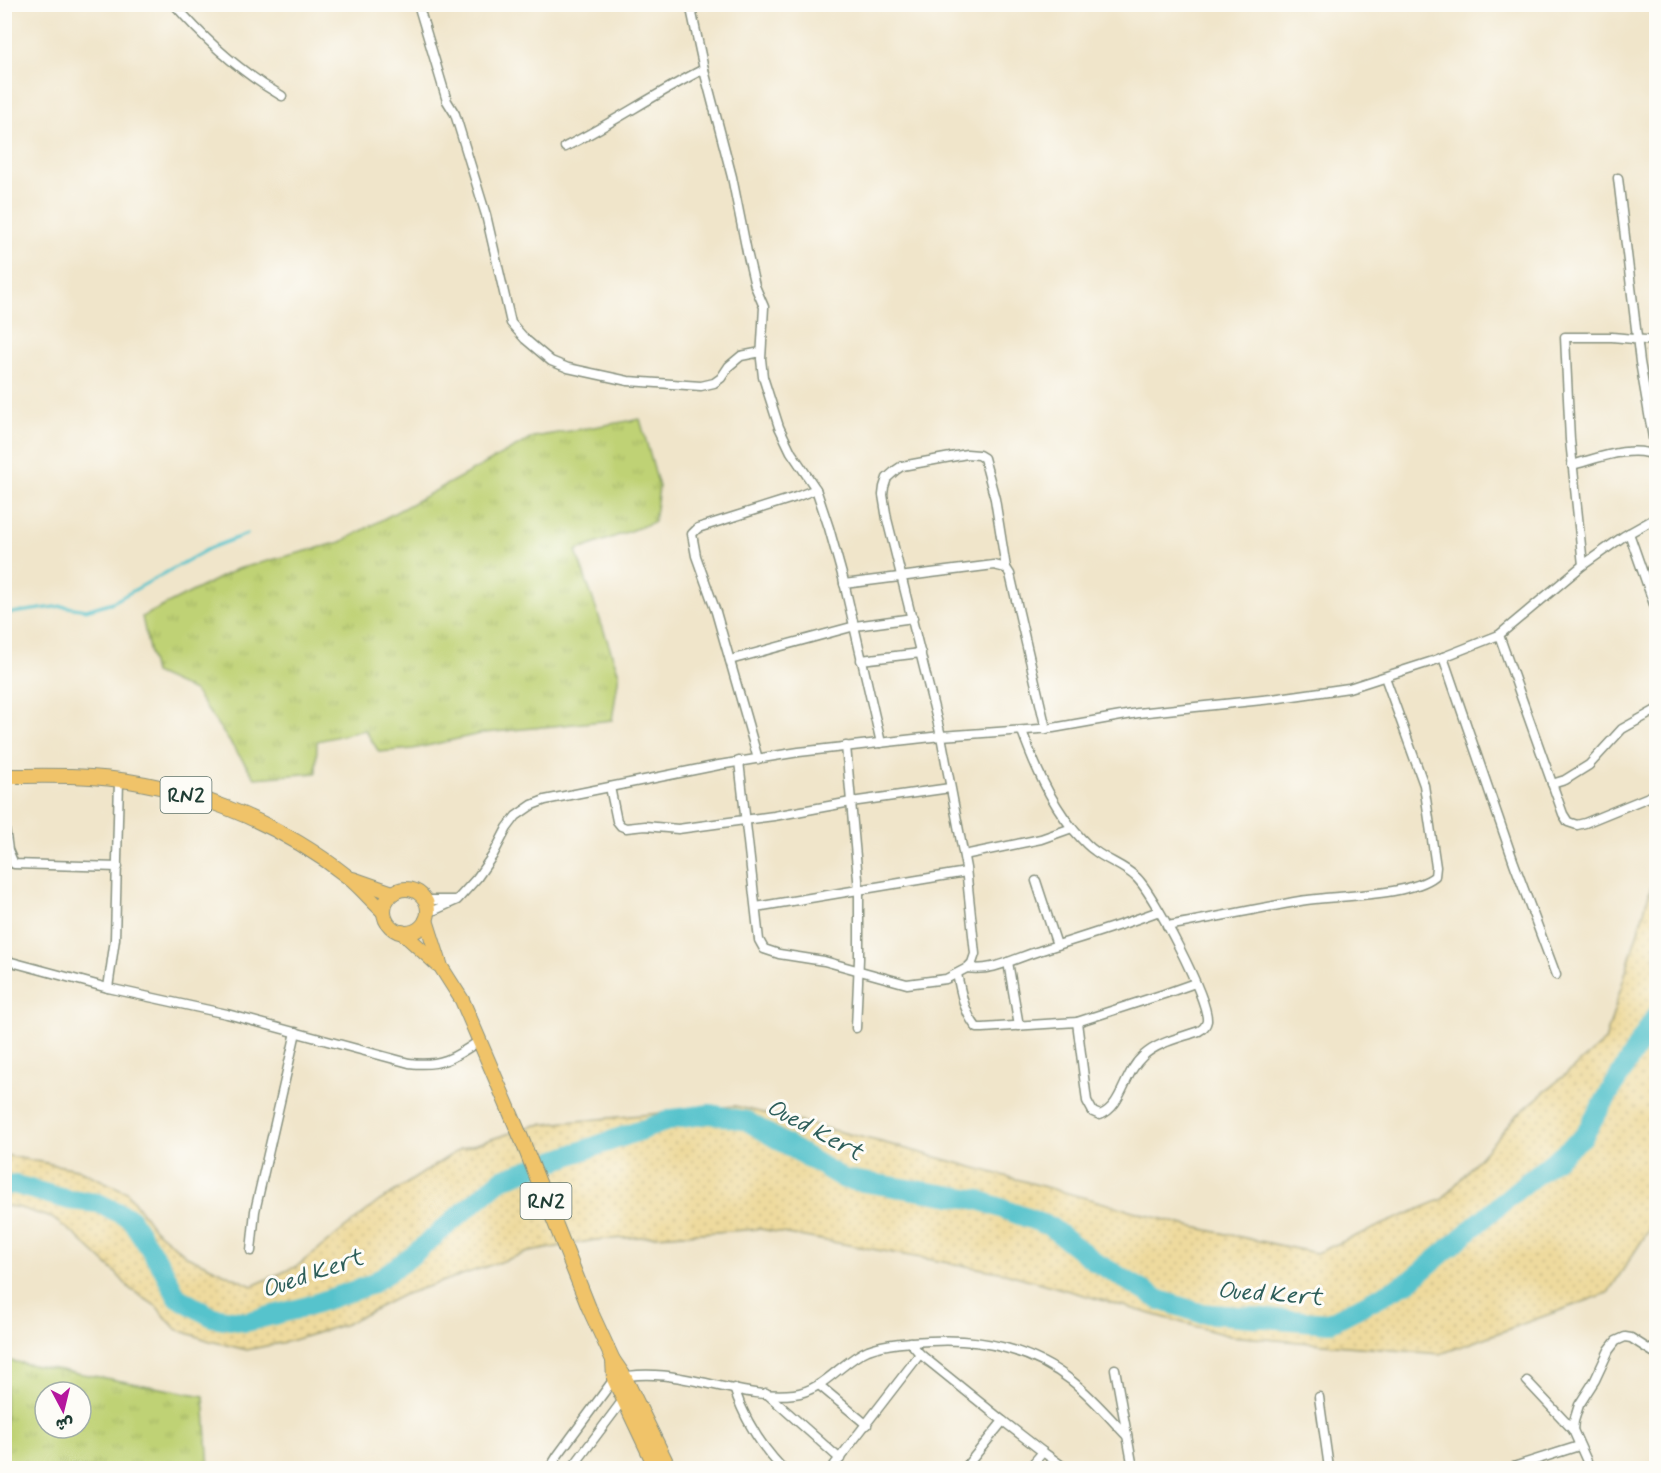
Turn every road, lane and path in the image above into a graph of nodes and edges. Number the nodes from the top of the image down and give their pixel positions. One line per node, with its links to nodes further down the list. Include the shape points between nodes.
1 (174, 4): 5 (street, via 214,47)
2 (418, 4): 10 (street, via 447,101 469,157 509,317 517,331 558,364 662,385 709,386 722,378 741,356)
3 (690, 4): 4 (street)
4 (704, 69): 6 (street); 10 (street, via 764,308)
5 (282, 96)
6 (565, 147)
7 (1618, 178): 8 (street)
8 (1638, 340): 9 (street); 11 (street); 12 (street, via 1565,338)
9 (1656, 341)
10 (761, 352): 13 (street, via 763,377 775,417 791,452)
11 (1656, 455): 12 (street, via 1639,451)
12 (1572, 465): 16 (street)
13 (816, 489): 19 (street); 26 (street, via 698,528 692,534)
14 (1656, 518): 15 (street)
15 (1629, 533): 16 (street); 20 (street)
16 (1583, 565): 23 (street)
17 (1006, 568): 18 (street, via 994,565); 18 (street, via 987,465 979,455 968,454 902,466 887,478 884,503); 30 (street)
18 (902, 576): 19 (street); 21 (street)
19 (844, 584): 22 (street)
20 (1656, 610)
21 (913, 618): 22 (street); 24 (street)
22 (855, 626): 26 (street); 27 (street)
23 (1499, 635): 25 (street); 39 (street)
24 (921, 653): 27 (street); 32 (street)
25 (1443, 657): 28 (street); 68 (street)
26 (730, 660): 35 (street)
27 (861, 660): 33 (street)
28 (1385, 677): 30 (street, via 1325,692 1138,713); 59 (street, via 1424,785 1435,876 1419,885 1302,900)
29 (1656, 710): 39 (street, via 1622,729 1589,765)
30 (1046, 729): 31 (street)
31 (1022, 731): 32 (street); 46 (street, via 1052,800)
32 (942, 736): 33 (street); 41 (street)
33 (882, 743): 34 (street)
34 (846, 746): 35 (street); 43 (street)
35 (758, 759): 36 (street)
36 (739, 761): 40 (street); 44 (street)
37 (4, 776): 38 (main road, RN2)
38 (119, 780): 48 (street); 50 (main road, RN2, via 201,798 248,816 296,842)
39 (1552, 784): 42 (street, via 1565,818 1576,825)
40 (610, 787): 44 (street, via 617,821 626,828 678,829); 54 (street, via 545,800 524,810)
41 (950, 788): 43 (street); 47 (street)
42 (1656, 794)
43 (851, 802): 44 (street); 52 (street)
44 (747, 819): 55 (street)
45 (4, 821): 48 (street, via 14,864)
46 (1072, 828): 47 (street, via 1041,839); 57 (street, via 1095,851 1138,879)
47 (964, 855): 49 (street)
48 (118, 867): 70 (street)
49 (966, 872): 52 (street); 65 (street, via 975,954)
50 (348, 878): 53 (main road, RN2); 58 (main road, RN2)
51 (1036, 881): 61 (street)
52 (859, 890): 55 (street); 66 (street)
53 (393, 893): 56 (main road, RN2, via 407,889 420,894); 58 (main road)
54 (457, 900): 56 (street); 56 (street)
55 (756, 907): 66 (street, via 759,940 764,949)
56 (426, 911): 60 (main road, via 416,930); 64 (main road, RN2)
57 (1159, 911): 59 (street); 61 (street)
58 (384, 912): 60 (main road, RN2, via 390,925)
59 (1167, 926): 69 (street)
60 (402, 932): 64 (main road, RN2)
61 (1057, 945): 63 (street)
62 (4, 960): 70 (street)
63 (1008, 962): 65 (street); 72 (street)
64 (441, 967): 75 (main road, RN2, via 462,1000)
65 (967, 968): 67 (street)
66 (858, 971): 67 (street, via 907,984); 73 (street)
67 (957, 974): 72 (street, via 965,1006 977,1028)
68 (1556, 975)
69 (1195, 983): 71 (street); 71 (street, via 1206,1013 1204,1028 1144,1055 1125,1080 1117,1102 1100,1115 1093,1112 1087,1101)
70 (108, 988): 74 (street)
71 (1077, 1022): 72 (street)
72 (1019, 1026)
73 (856, 1028)
74 (296, 1032): 75 (street, via 422,1065 448,1061); 76 (street, via 255,1211)
75 (479, 1041): 81 (main road, RN2)
76 (250, 1251)
77 (910, 1342): 78 (street); 83 (street, via 865,1352); 91 (street, via 976,1341 1019,1351 1073,1381)
78 (920, 1354): 88 (street); 89 (street)
79 (1656, 1354): 90 (street, via 1631,1338 1616,1341 1579,1405)
80 (1114, 1369): 91 (street)
81 (619, 1377): 84 (street, via 666,1376); 87 (main road, RN2); 95 (street); 98 (main road, RN2)
82 (1527, 1382): 90 (street)
83 (819, 1384): 85 (street, via 796,1394); 89 (street)
84 (734, 1388): 85 (street); 99 (street, via 743,1414)
85 (766, 1393): 94 (street)
86 (1319, 1397): 105 (street)
87 (623, 1400): 96 (street); 97 (main road, RN2)
88 (1003, 1421): 93 (street); 101 (street)
89 (867, 1425): 94 (street)
90 (1573, 1430): 92 (street)
91 (1127, 1436): 104 (street)
92 (1579, 1446): 106 (street); 107 (street)
93 (1043, 1452): 102 (street); 103 (street)
94 (840, 1459): 100 (street)
95 (550, 1468)
96 (572, 1468)
97 (656, 1468)
98 (669, 1468)
99 (782, 1468)
100 (832, 1468)
101 (965, 1468)
102 (1029, 1468)
103 (1065, 1468)
104 (1133, 1468)
105 (1329, 1468)
106 (1510, 1468)
107 (1590, 1468)

